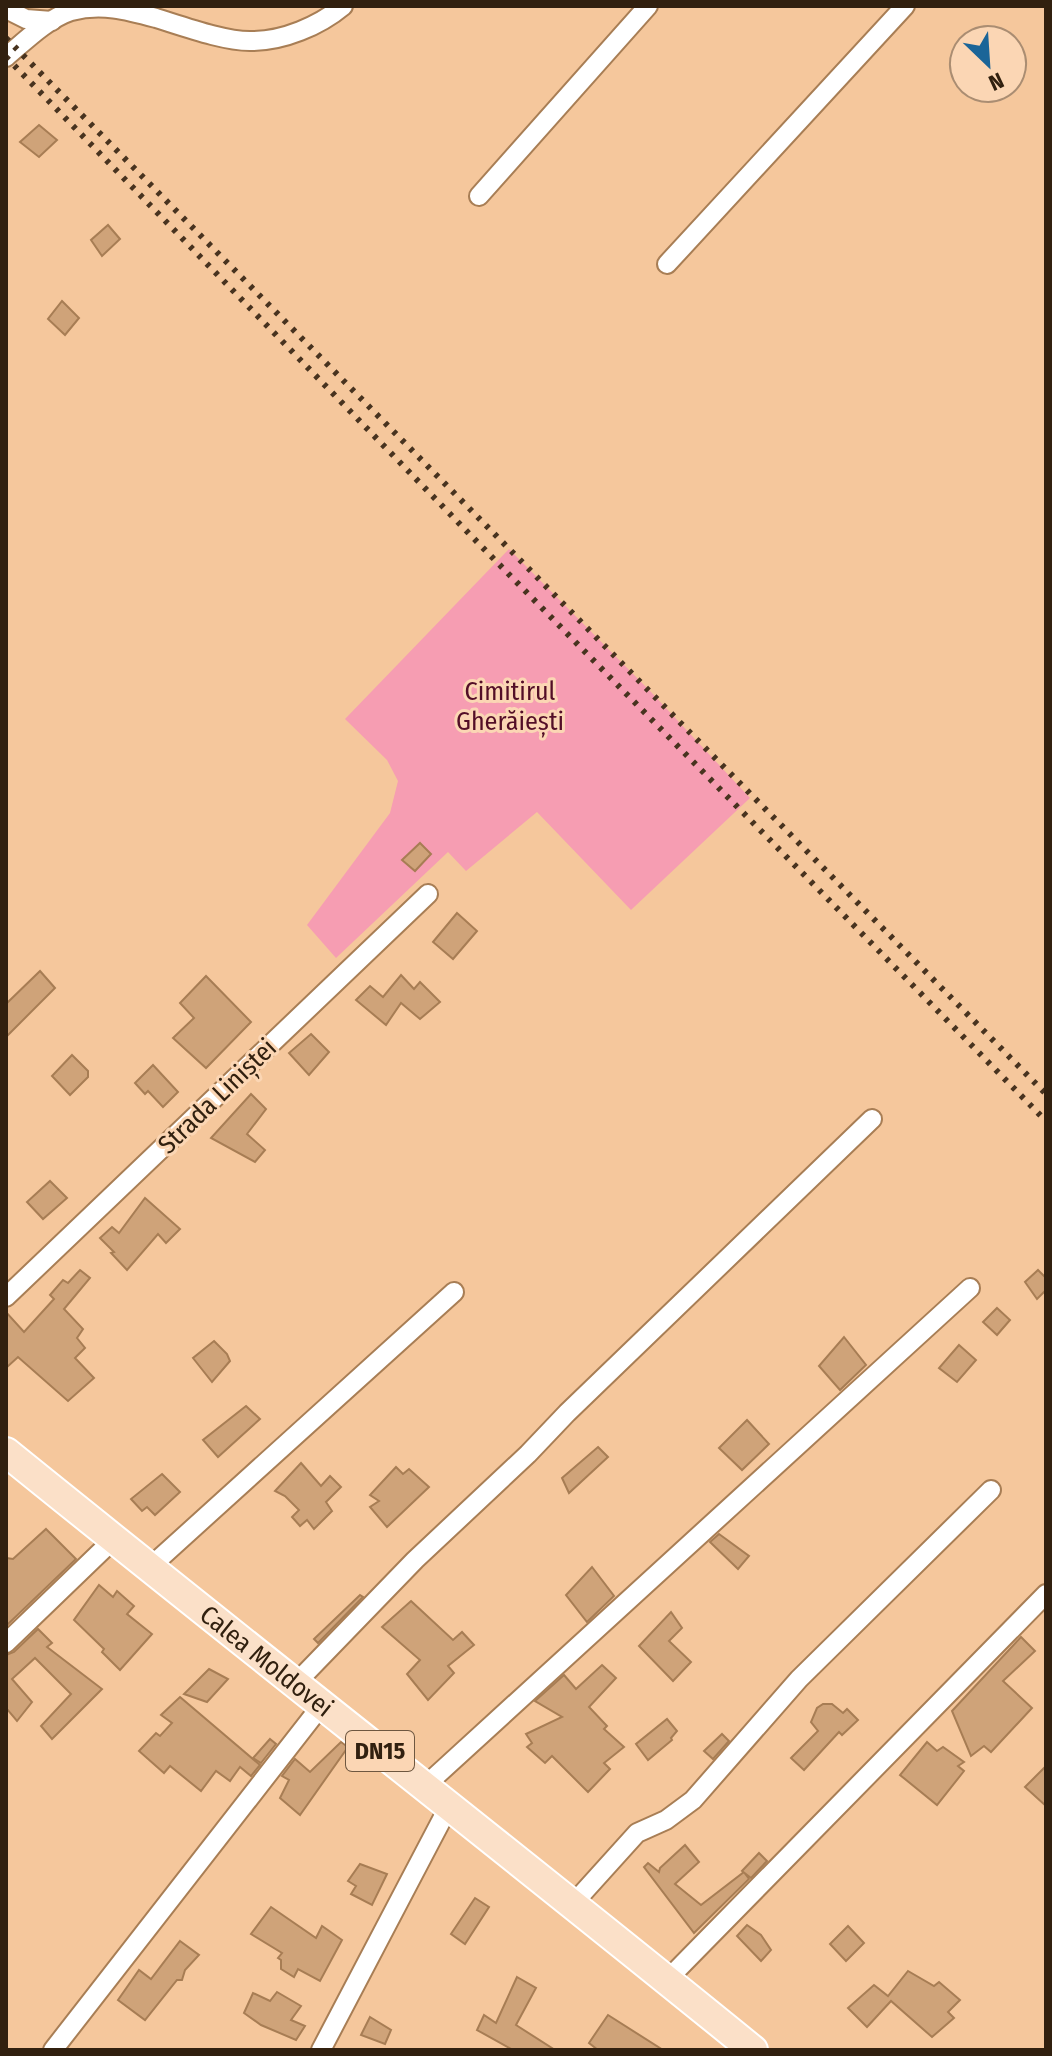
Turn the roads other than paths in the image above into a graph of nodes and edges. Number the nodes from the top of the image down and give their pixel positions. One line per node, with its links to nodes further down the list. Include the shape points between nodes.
1 (343, 6): 5 (street, via 285,36 251,42 105,6)
2 (648, 6): 7 (street)
3 (905, 6): 8 (street)
4 (6, 9): 5 (street, via 26,19)
5 (52, 21): 6 (street)
6 (6, 57)
7 (479, 196)
8 (667, 264)
9 (428, 894): 13 (street, Strada Liniștei)
10 (872, 1119): 20 (street, via 415,1560)
11 (970, 1288): 22 (street)
12 (454, 1292): 17 (street)
13 (6, 1297)
14 (6, 1452): 16 (main road, Calea Moldovei / DN15)
15 (991, 1490): 24 (street, via 799,1679 693,1800 637,1833)
16 (114, 1539): 17 (main road, Calea Moldovei / DN15); 19 (street)
17 (149, 1568): 20 (main road, Calea Moldovei / DN15)
18 (1046, 1594): 25 (street)
19 (6, 1643)
20 (295, 1684): 21 (main road, Calea Moldovei / DN15)
21 (321, 1706): 22 (main road, Calea Moldovei / DN15); 26 (street)
22 (426, 1785): 23 (main road, Calea Moldovei / DN15)
23 (449, 1806): 24 (main road, Calea Moldovei / DN15); 27 (street)
24 (572, 1905): 25 (main road, Calea Moldovei / DN15)
25 (667, 1980): 28 (main road, Calea Moldovei / DN15)
26 (53, 2050)
27 (321, 2050)
28 (753, 2050)

